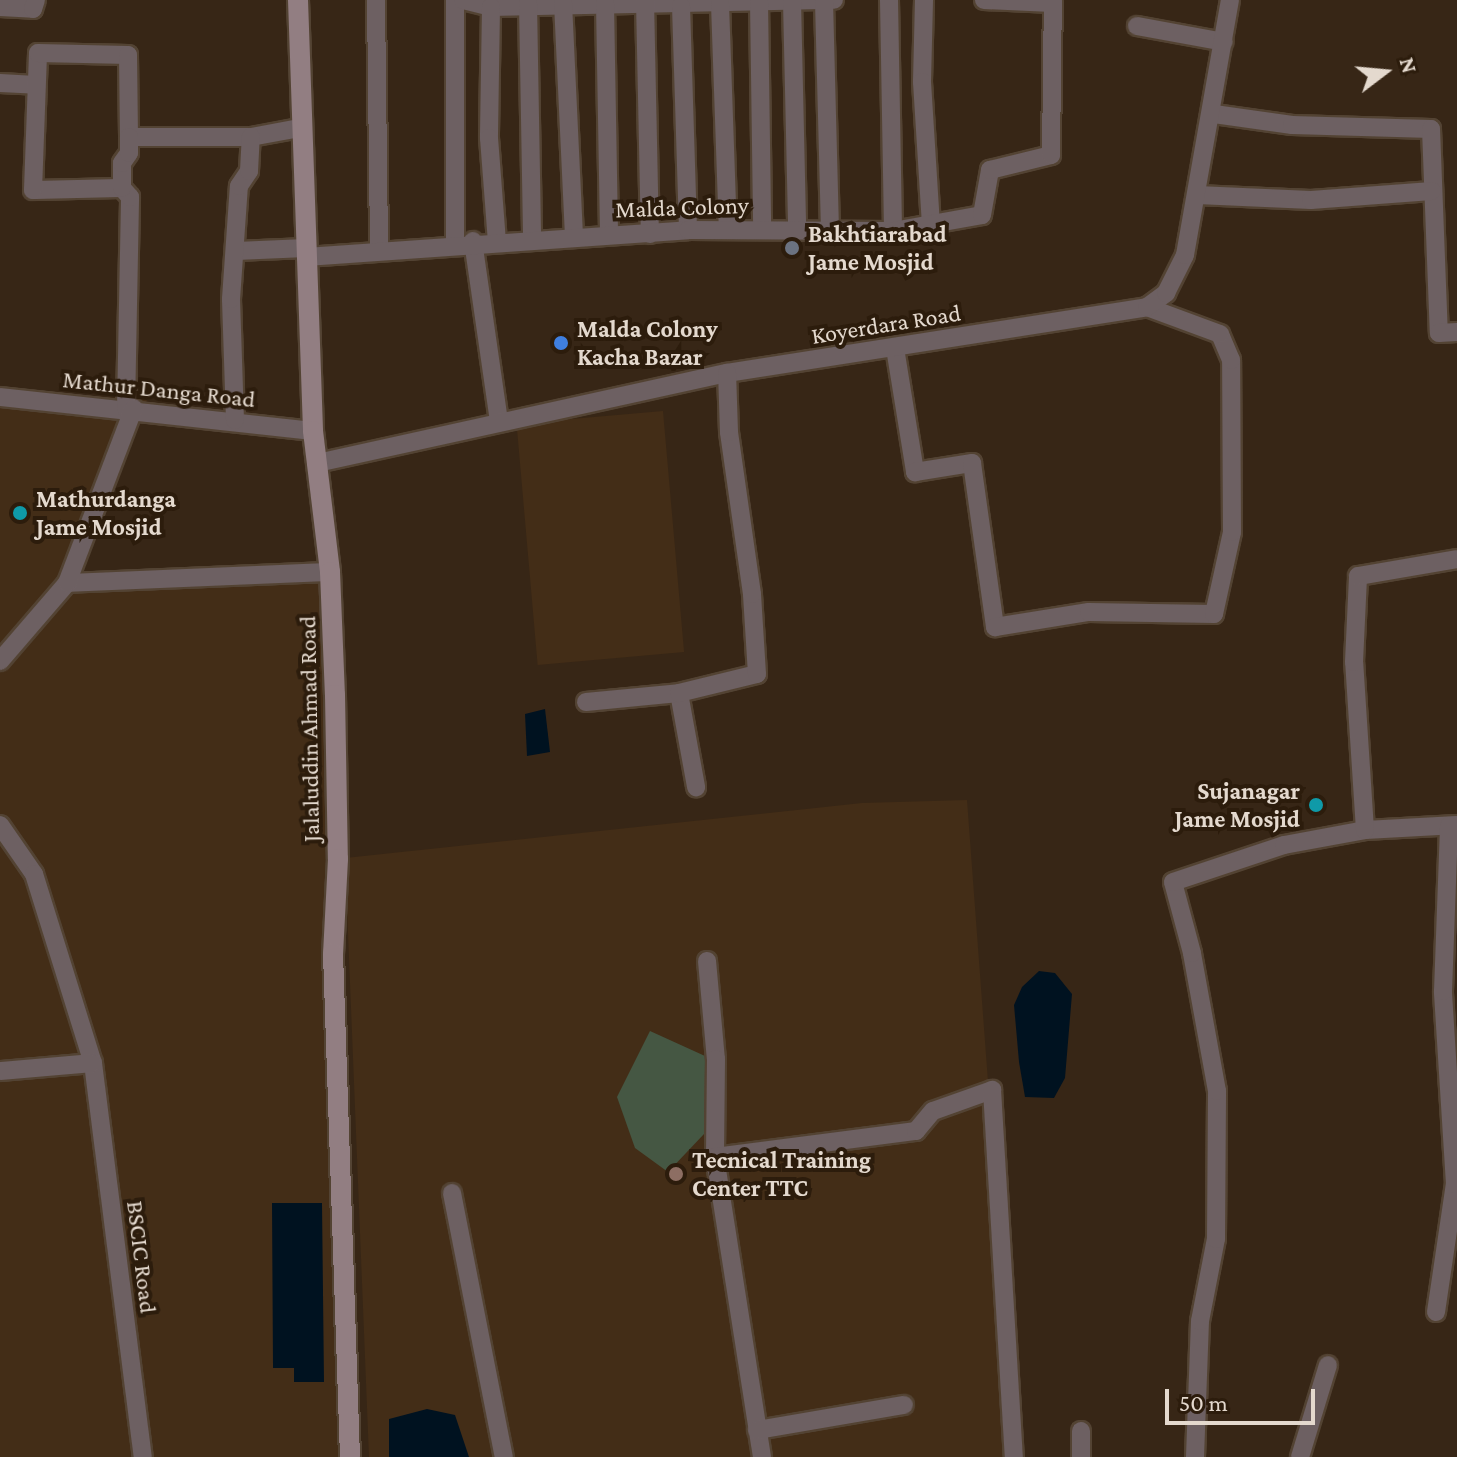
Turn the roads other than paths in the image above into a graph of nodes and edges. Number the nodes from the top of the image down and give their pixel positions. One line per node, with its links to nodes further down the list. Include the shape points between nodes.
1 (36, 0): 21 (street, via 33,9)
2 (298, 0): 28 (street, Jalaluddin Ahmad Road)
3 (376, 0): 48 (street)
4 (455, 0): 46 (street)
5 (463, 0): 22 (street)
6 (834, 0): 13 (street)
7 (889, 0): 39 (street)
8 (924, 0): 34 (street, via 922,82)
9 (984, 0): 15 (street)
10 (1230, 0): 24 (street)
11 (759, 1): 12 (street); 19 (street); 35 (street)
12 (792, 1): 13 (street); 38 (street)
13 (824, 1): 40 (street)
14 (645, 2): 18 (street); 20 (street); 42 (street)
15 (1052, 2): 34 (street, Malda Colony, via 1051,155 990,170 982,215)
16 (528, 3): 17 (street); 22 (street); 45 (street)
17 (563, 3): 18 (street); 43 (street)
18 (605, 3): 41 (street)
19 (720, 4): 20 (street); 36 (street)
20 (681, 6): 37 (street)
21 (0, 7)
22 (491, 7): 44 (street, via 489,138)
23 (1137, 26): 24 (street)
24 (1224, 42): 27 (street)
25 (0, 83): 26 (street)
26 (36, 85): 29 (street, via 38,53 128,55); 31 (street, via 33,190)
27 (1214, 114): 32 (street, via 1292,125 1431,129); 33 (street)
28 (300, 128): 30 (street); 49 (street, Jalaluddin Ahmad Road)
29 (129, 137): 30 (street); 31 (street)
30 (251, 137): 47 (street, via 249,171 239,186)
31 (122, 188): 55 (street, via 130,197)
32 (1432, 191): 33 (street, via 1311,200); 51 (street, via 1439,333)
33 (1197, 195): 50 (street, via 1185,255 1166,293)
34 (931, 224): 39 (street, Malda Colony)
35 (762, 228): 36 (street, Malda Colony); 38 (street, Malda Colony)
36 (728, 229): 37 (street, Malda Colony)
37 (688, 230): 42 (street, Malda Colony)
38 (797, 230): 40 (street, Malda Colony)
39 (893, 231): 40 (street, Malda Colony)
40 (830, 233)
41 (609, 234): 42 (street, Malda Colony); 43 (street, Malda Colony)
42 (650, 234)
43 (574, 237): 45 (street, Malda Colony)
44 (497, 241): 45 (street, Malda Colony); 46 (street, Malda Colony)
45 (532, 241)
46 (464, 242): 48 (street, Malda Colony); 57 (street)
47 (236, 251): 49 (street, Malda Colony); 56 (street, via 231,299)
48 (379, 251): 49 (street, Malda Colony)
49 (306, 252): 58 (street, Jalaluddin Ahmad Road)
50 (1147, 307): 52 (street, Koyerdara Road); 52 (street, via 1220,334 1231,360 1232,532 1214,614 1089,612 995,627 972,463 915,472)
51 (1457, 332)
52 (895, 348): 53 (street, Koyerdara Road)
53 (727, 373): 57 (street, Koyerdara Road); 64 (street, via 757,674)
54 (0, 397): 55 (street, Mathur Danga Road)
55 (130, 408): 56 (street, Mathur Danga Road); 62 (street)
56 (235, 420): 58 (street, Mathur Danga Road)
57 (499, 421): 59 (street, Koyerdara Road)
58 (313, 431): 59 (street, Jalaluddin Ahmad Road)
59 (317, 463): 61 (street, Jalaluddin Ahmad Road)
60 (1457, 559): 69 (street, via 1358,576 1354,662)
61 (330, 572): 62 (street); 81 (street, Jalaluddin Ahmad Road, via 338,859 333,953)
62 (67, 583): 63 (street)
63 (0, 661)
64 (679, 693): 65 (street); 66 (street)
65 (586, 702)
66 (696, 787)
67 (0, 825): 71 (street, BSCIC Road, via 34,874)
68 (1453, 826): 69 (street); 75 (street, via 1443,991 1455,1184)
69 (1365, 830): 86 (street, via 1284,845 1173,882 1217,1091 1216,1239 1200,1321)
70 (707, 961): 73 (street, via 716,1059)
71 (93, 1063): 72 (street); 80 (street, BSCIC Road)
72 (0, 1071)
73 (715, 1157): 78 (street); 84 (street, via 916,1131 933,1111 992,1090)
74 (452, 1193): 82 (street)
75 (1436, 1312)
76 (1328, 1365): 87 (street)
77 (904, 1405): 78 (street)
78 (757, 1430): 83 (street)
79 (1081, 1431): 85 (street)
80 (143, 1457)
81 (350, 1457)
82 (504, 1457)
83 (762, 1457)
84 (1014, 1457)
85 (1081, 1457)
86 (1195, 1457)
87 (1300, 1457)

